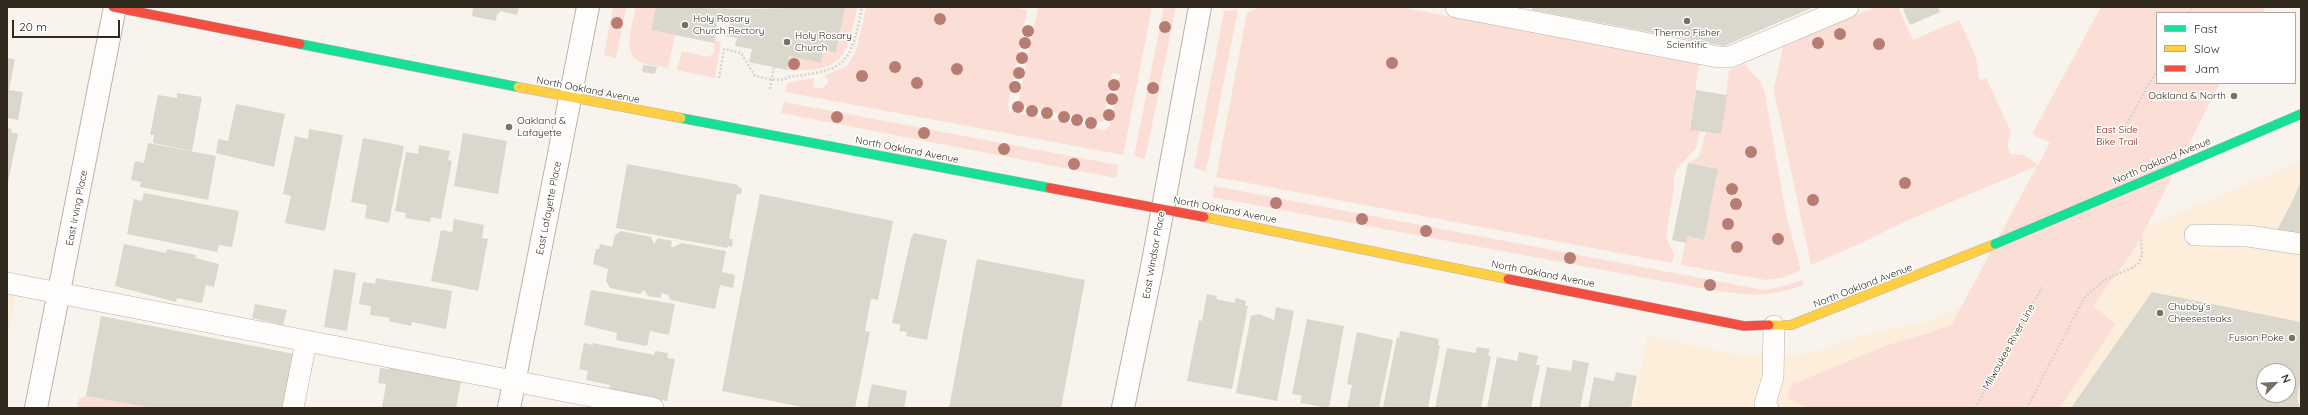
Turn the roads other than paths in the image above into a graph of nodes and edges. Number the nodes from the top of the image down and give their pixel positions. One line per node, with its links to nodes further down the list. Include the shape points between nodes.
1 (114, 7): 6 (street, North Oakland Avenue); 12 (street, East Irving Place)
2 (588, 7): 6 (street, East Lafayette Place)
3 (1200, 7): 8 (street, East Windsor Place)
4 (1456, 7): 5 (lane, via 1718,58 1730,57)
5 (1848, 7)
6 (570, 97): 8 (street, North Oakland Avenue); 15 (street, East Lafayette Place)
7 (2301, 114): 13 (street, North Oakland Avenue, bridge, via 1995,244 1810,318 1791,325)
8 (1162, 209): 13 (street, North Oakland Avenue, via 1744,326); 20 (street, East Windsor Place)
9 (2194, 235): 10 (lane, via 2248,236)
10 (2301, 244)
11 (7, 283): 12 (lane)
12 (60, 294): 14 (lane); 16 (street, East Irving Place)
13 (1774, 326): 21 (lane, via 1772,378 1765,404)
14 (306, 342): 15 (lane); 17 (lane)
15 (514, 380): 18 (street, East Lafayette Place); 19 (lane)
16 (36, 408)
17 (294, 408)
18 (509, 408)
19 (653, 408)
20 (1123, 408)
21 (1768, 408)

